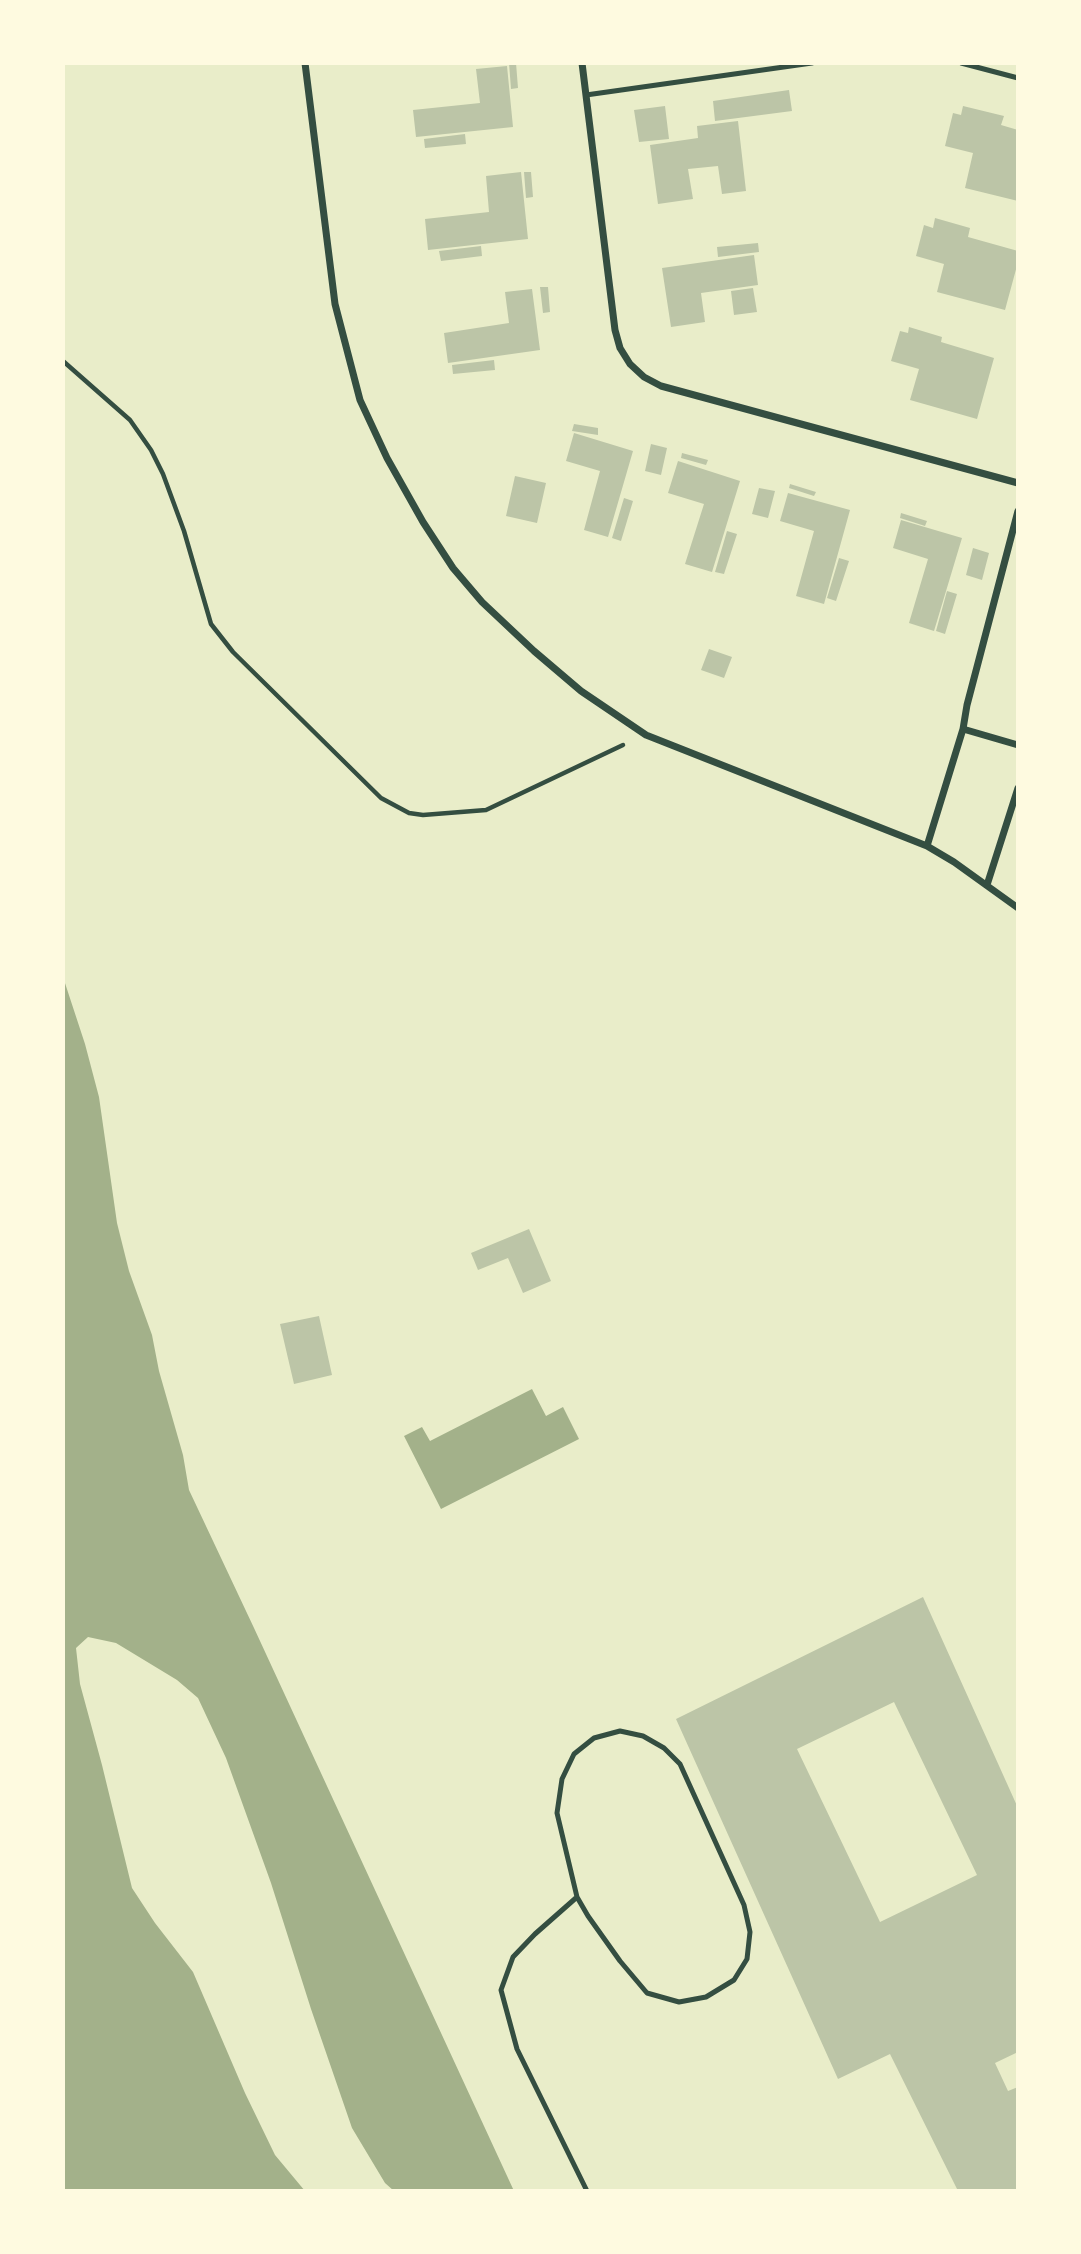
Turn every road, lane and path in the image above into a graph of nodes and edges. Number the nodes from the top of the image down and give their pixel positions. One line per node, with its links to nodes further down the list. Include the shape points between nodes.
1 (305, 63): 11 (street, via 335,304 360,400 387,458 423,523 482,602 581,691)
2 (582, 63): 6 (street)
3 (811, 63): 6 (lane)
4 (961, 63): 5 (lane)
5 (1018, 78)
6 (586, 94): 8 (street, via 615,330 630,365 661,386)
7 (63, 361): 11 (path, via 130,420 151,450 184,531 211,624 233,652 381,798 423,815 486,810)
8 (1018, 483)
9 (1018, 510): 10 (street)
10 (963, 729): 12 (street); 14 (street)
11 (646, 735): 14 (street)
12 (1018, 745)
13 (1018, 788): 15 (street)
14 (927, 846): 15 (street)
15 (987, 885): 16 (street)
16 (1018, 908)
17 (577, 1897): 17 (lane, via 647,1993 678,2003 706,1997 734,1980 747,1959 750,1933 744,1905 680,1764 643,1736 620,1731 594,1738 574,1754 562,1779 557,1813); 18 (lane, via 513,1957 501,1990 517,2049)
18 (587, 2191)

